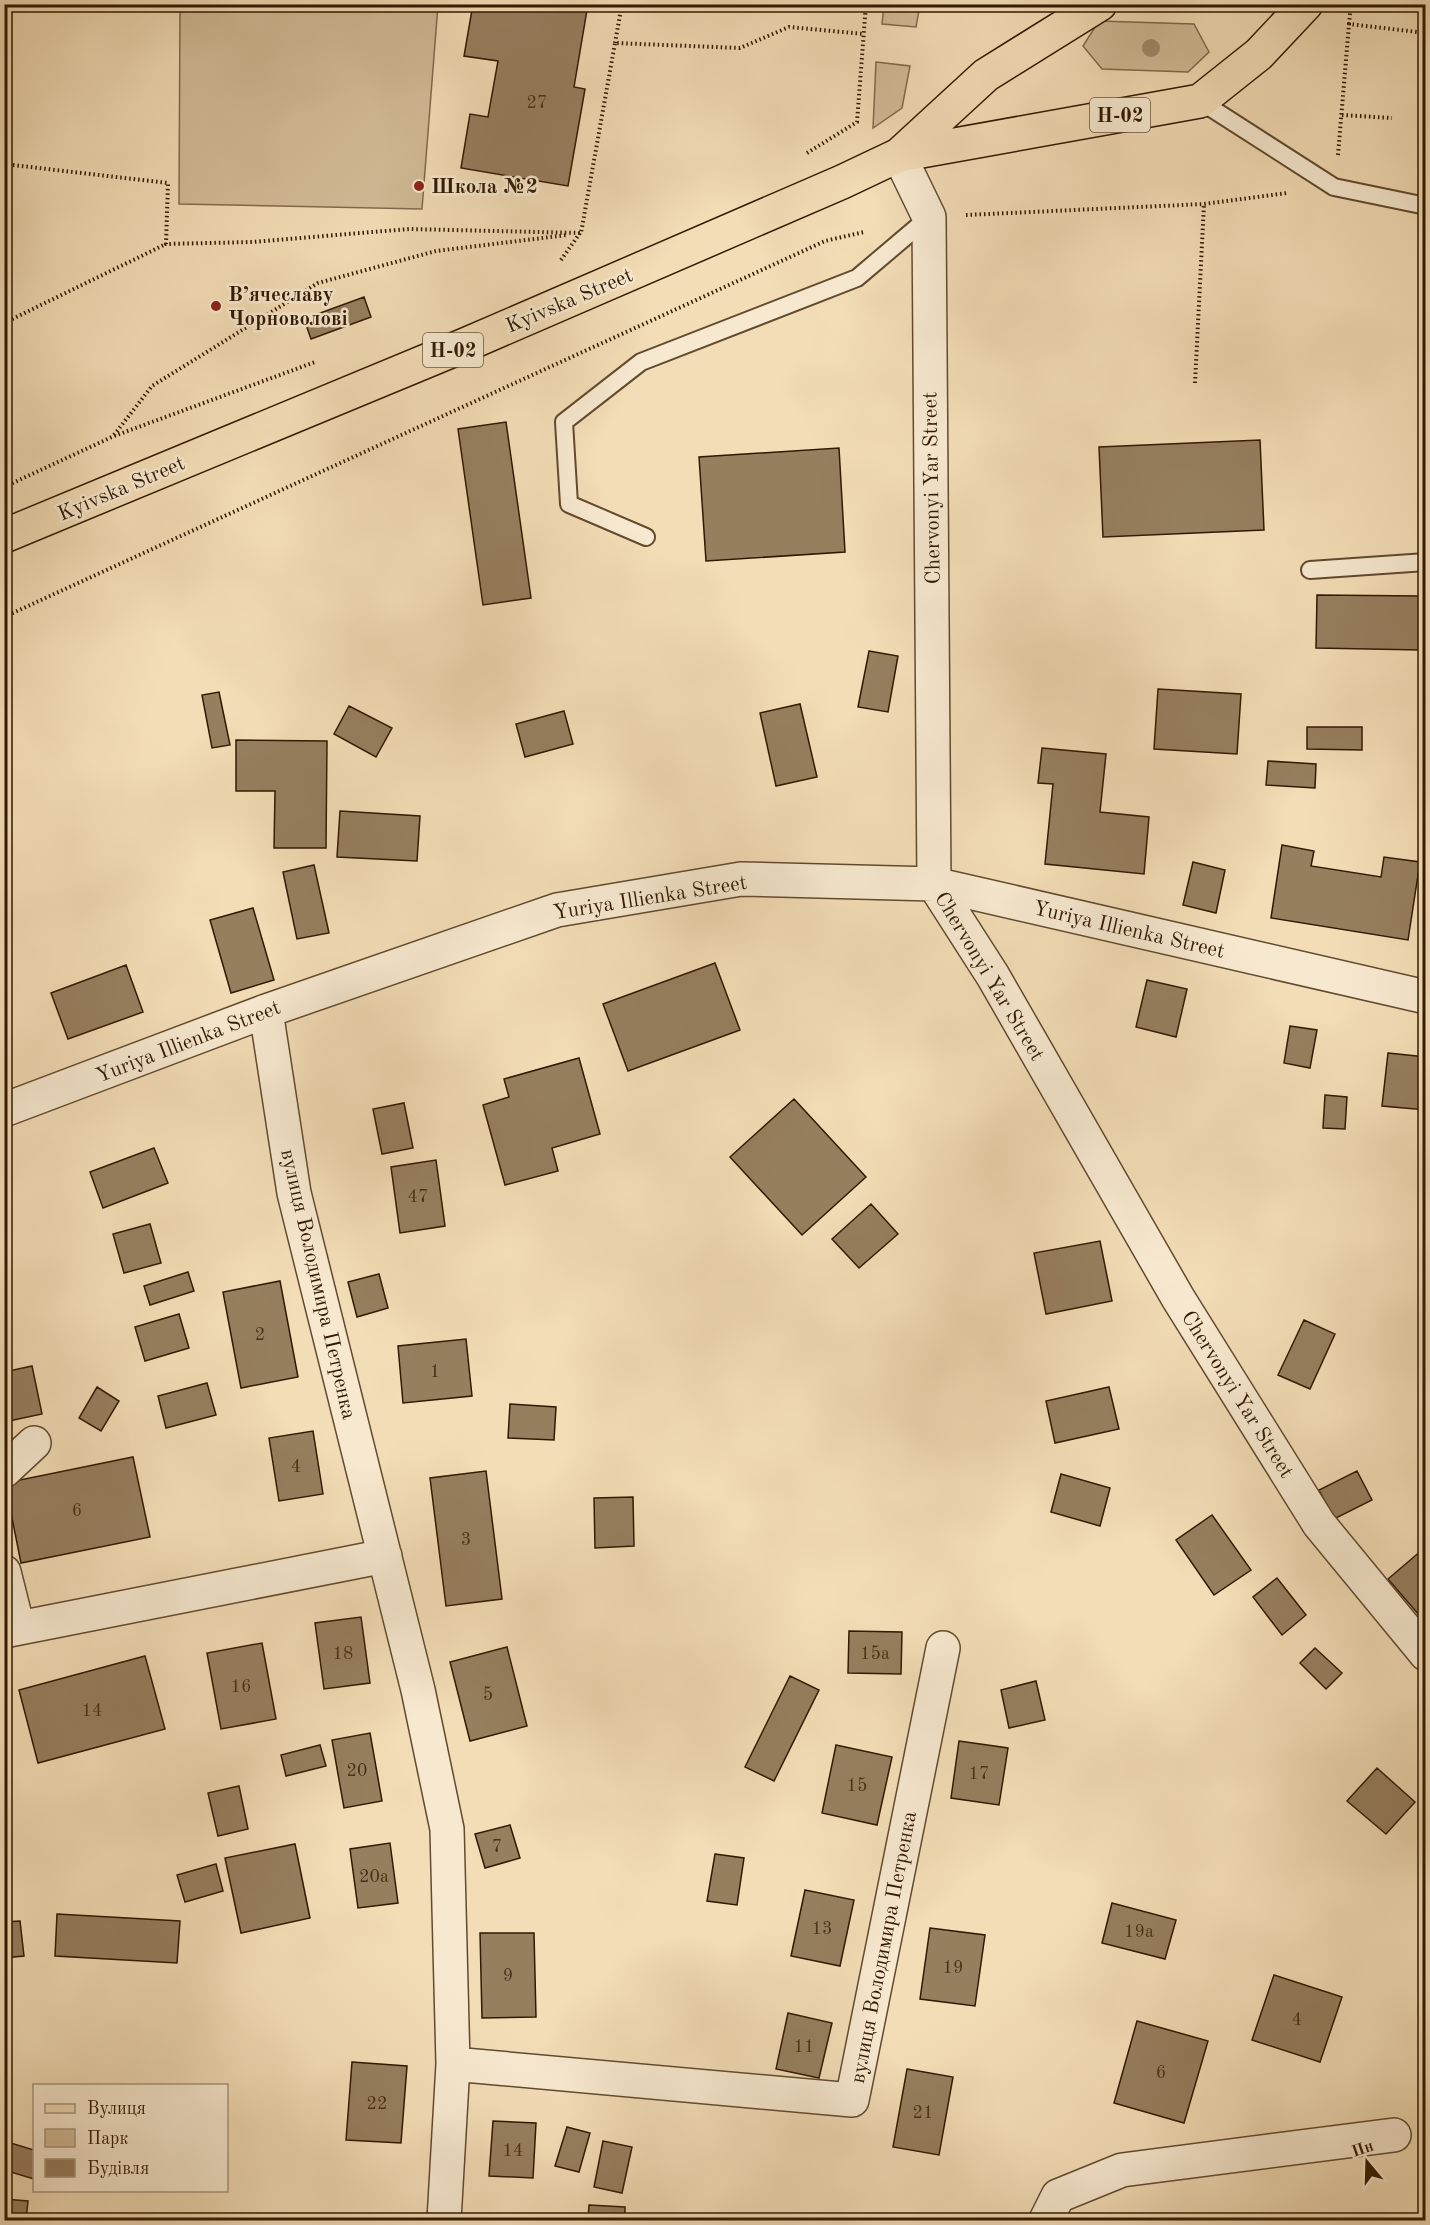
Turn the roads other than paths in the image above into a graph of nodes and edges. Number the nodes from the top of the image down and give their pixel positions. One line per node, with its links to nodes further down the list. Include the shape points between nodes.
1 (1100, 4): 4 (main road, Kyivska Street / Н-02, via 986,75)
2 (1306, 4): 3 (main road, Kyivska Street / Н-02, via 1259,54)
3 (1200, 101): 4 (main road, Kyivska Street / Н-02); 5 (lane, via 1334,188)
4 (899, 155): 6 (street, Chervonyi Yar Street); 7 (main road, Kyivska Street / Н-02, via 465,345)
5 (1425, 206)
6 (928, 217): 8 (lane, via 857,278 641,362 564,422 569,504); 11 (street, Chervonyi Yar Street)
7 (4, 536)
8 (646, 537)
9 (1425, 562): 10 (lane)
10 (1310, 570)
11 (934, 884): 12 (street, Yuriya Illienka Street); 13 (street, Yuriya Illienka Street, via 741,879 557,910); 21 (street, Chervonyi Yar Street, via 993,976 1178,1298 1319,1524)
12 (1425, 997)
13 (266, 1011): 14 (street, Yuriya Illienka Street); 17 (street, вулиця Володимира Петренка, via 294,1193)
14 (4, 1110)
15 (34, 1443): 16 (street)
16 (4, 1471)
17 (385, 1556): 19 (street); 22 (street, вулиця Володимира Петренка, via 447,1829)
18 (4, 1572): 19 (street)
19 (9, 1624)
20 (943, 1648): 22 (street, вулиця Володимира Петренка, via 852,2100)
21 (1425, 1654)
22 (453, 2064): 24 (street, вулиця Володимира Петренка)
23 (1394, 2135): 25 (street, via 1122,2170 1058,2196)
24 (444, 2220)
25 (1046, 2220)

